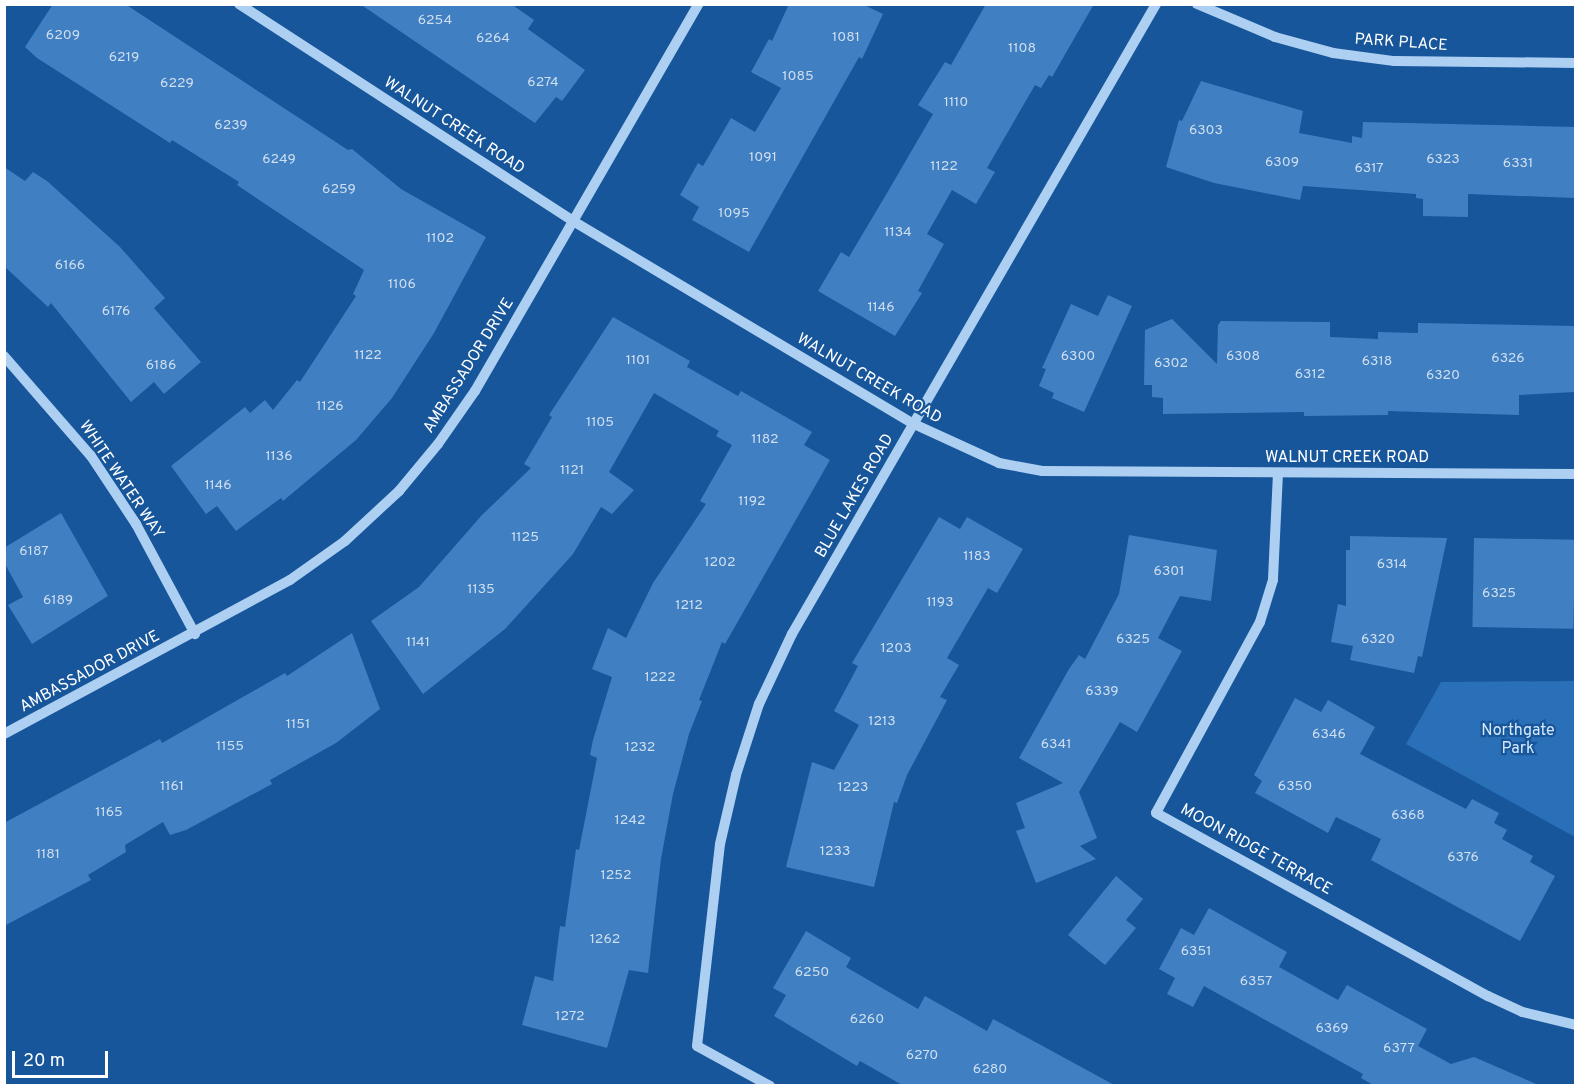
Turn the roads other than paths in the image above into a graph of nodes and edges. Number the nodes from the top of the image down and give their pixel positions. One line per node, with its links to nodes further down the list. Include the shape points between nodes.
1 (239, 4): 6 (street, WALNUT CREEK ROAD)
2 (698, 4): 6 (street, AMBASSADOR DRIVE)
3 (1156, 4): 8 (street, BLUE LAKES ROAD)
4 (1197, 4): 5 (street, PARK PLACE, via 1275,37 1333,53 1394,61)
5 (1575, 63)
6 (573, 221): 8 (street, WALNUT CREEK ROAD); 11 (street, AMBASSADOR DRIVE, via 475,391 399,491 345,541 290,580)
7 (4, 356): 11 (street, WHITE WATER WAY, via 91,456 136,524)
8 (914, 424): 9 (street, WALNUT CREEK ROAD, via 999,463 1042,471); 14 (street, BLUE LAKES ROAD, via 792,634 759,704 720,843 697,1046)
9 (1278, 473): 10 (street, WALNUT CREEK ROAD); 13 (street, MOON RIDGE TERRACE, via 1273,580 1260,622 1156,813 1488,996 1522,1011)
10 (1575, 474)
11 (195, 634): 12 (street, AMBASSADOR DRIVE)
12 (4, 734)
13 (1575, 1025)
14 (770, 1086)

